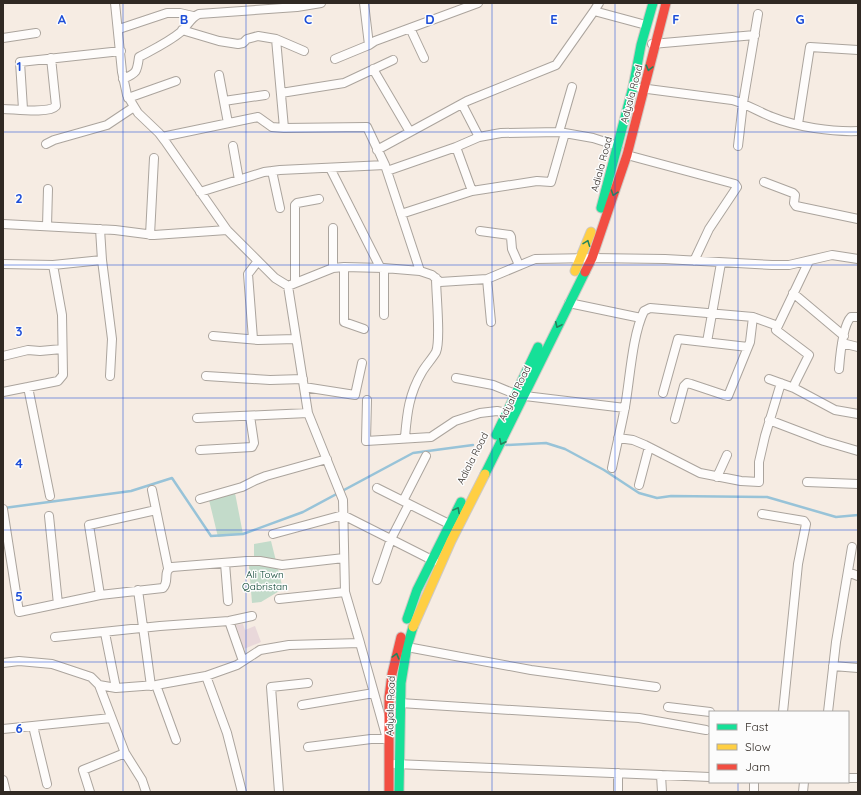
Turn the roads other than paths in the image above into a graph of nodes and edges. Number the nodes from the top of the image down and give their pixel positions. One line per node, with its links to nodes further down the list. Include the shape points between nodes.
1 (115, 3): 13 (street)
2 (321, 3): 10 (street)
3 (364, 3): 20 (street)
4 (599, 3): 8 (street)
5 (653, 3): 11 (main road, Adiala Road)
6 (666, 3): 19 (main road, Adyala Road)
7 (472, 4): 12 (street)
8 (594, 11): 11 (street); 41 (street, via 556,65)
9 (758, 14): 16 (street)
10 (193, 16): 13 (street, via 167,13); 14 (street)
11 (646, 25): 21 (main road, Adiala Road)
12 (410, 28): 20 (street); 26 (street)
13 (119, 29): 23 (street)
14 (182, 30): 18 (street, via 238,44 258,36); 31 (street, via 167,42 139,57 134,74)
15 (36, 33): 17 (street)
16 (755, 35): 19 (street); 40 (street)
17 (3, 38)
18 (276, 39): 24 (street); 36 (street)
19 (655, 44): 21 (street); 35 (main road, Adyala Road, one-way to 35)
20 (369, 45): 27 (street)
21 (641, 45): 34 (main road, Adiala Road)
22 (858, 50): 46 (street, via 810,47)
23 (121, 51): 25 (street); 31 (street)
24 (304, 51)
25 (51, 58): 44 (street, via 20,62); 44 (street, via 56,106 49,110)
26 (424, 58)
27 (335, 60)
28 (393, 60): 29 (street)
29 (373, 69): 36 (street, via 344,83); 49 (street)
30 (219, 75): 39 (street)
31 (123, 78): 38 (street)
32 (176, 81): 38 (street)
33 (572, 87): 50 (street)
34 (633, 87): 35 (street); 55 (main road, Adiala Road)
35 (644, 89): 40 (street); 59 (main road, Adyala Road)
36 (281, 93): 47 (street)
37 (265, 95): 39 (street)
38 (128, 98): 42 (street)
39 (224, 101): 45 (street)
40 (743, 103): 46 (street, via 773,117); 56 (street)
41 (462, 104): 49 (street); 52 (street)
42 (134, 107): 51 (street); 53 (street, via 107,125)
43 (3, 109): 44 (street)
44 (23, 109)
45 (228, 123): 47 (street, via 258,117 272,127); 51 (street)
46 (798, 124): 48 (street)
47 (284, 128): 58 (street, via 367,128)
48 (858, 131)
49 (410, 132): 58 (street)
50 (562, 133): 52 (street, via 501,133); 55 (street, via 593,138); 67 (street, via 551,182 537,180)
51 (162, 137): 68 (street)
52 (479, 137): 57 (street)
53 (46, 144)
54 (233, 146): 64 (street)
55 (618, 146): 81 (main road, Adiala Road, one-way to 55, via 601,207)
56 (738, 146)
57 (456, 147): 62 (street); 67 (street)
58 (377, 150): 62 (street)
59 (627, 155): 80 (main road, Adyala Road, one-way to 80); 85 (street, via 735,184 737,187 709,229)
60 (154, 158): 79 (street)
61 (330, 168): 62 (street); 63 (street); 92 (street)
62 (386, 168): 71 (street)
63 (272, 171): 64 (street); 70 (street)
64 (239, 180): 68 (street)
65 (764, 182): 72 (street, via 793,193 796,206)
66 (48, 189): 74 (street)
67 (472, 191): 71 (street)
68 (200, 192): 77 (street)
69 (319, 199): 97 (street, via 295,205)
70 (280, 208)
71 (401, 214): 94 (street)
72 (858, 219)
73 (3, 224): 74 (street)
74 (48, 226): 76 (street)
75 (333, 228): 93 (street)
76 (100, 229): 79 (street); 83 (street)
77 (227, 230): 79 (street); 84 (street)
78 (480, 231): 89 (street, via 510,235 512,249)
79 (150, 235)
80 (592, 258): 81 (street); 85 (street); 99 (main road, Adyala Road)
81 (581, 259): 89 (street, via 536,259); 129 (main road, Adiala Road)
82 (858, 259): 86 (street, via 832,255)
83 (102, 260): 90 (street); 119 (street, via 112,339)
84 (258, 261): 97 (street, via 275,278); 109 (street, via 248,274)
85 (694, 261): 87 (street)
86 (808, 261): 87 (street, via 789,265); 98 (street)
87 (721, 263): 100 (street)
88 (3, 264): 90 (street)
89 (519, 265): 96 (street)
90 (53, 266): 115 (street, via 62,315)
91 (344, 267): 92 (street); 93 (street); 107 (street, via 344,322)
92 (382, 267): 94 (street); 101 (street)
93 (334, 268): 97 (street)
94 (420, 271): 95 (street)
95 (436, 278): 96 (street, via 440,282); 140 (street, via 436,351 423,370 413,392 408,408)
96 (487, 279): 105 (street)
97 (292, 285): 110 (street)
98 (793, 293): 106 (street); 111 (street)
99 (569, 303): 104 (street); 130 (main road, Adyala Road, one-way to 130)
100 (712, 314): 102 (street); 104 (street, via 650,308 644,311); 112 (street)
101 (384, 315)
102 (753, 317): 106 (street); 113 (street)
103 (858, 317): 111 (street, via 851,317 848,320)
104 (641, 318): 132 (street)
105 (491, 322)
106 (778, 326): 126 (street, via 777,331 809,355)
107 (364, 328)
108 (213, 336): 109 (street)
109 (253, 339): 110 (street)
110 (296, 339): 123 (street)
111 (843, 339): 114 (street); 118 (street)
112 (707, 342): 113 (street); 128 (street, via 678,339)
113 (748, 347): 138 (street, via 728,396 687,383)
114 (858, 347)
115 (62, 348): 116 (street, via 28,350); 125 (street, via 61,379)
116 (3, 356)
117 (362, 363): 123 (street, via 356,395)
118 (838, 369)
119 (110, 376)
120 (206, 376): 123 (street)
121 (456, 378): 129 (street, via 493,385)
122 (769, 379): 124 (street)
123 (303, 383): 133 (street)
124 (781, 383): 126 (street); 139 (street)
125 (28, 387): 127 (street); 155 (street)
126 (794, 388): 135 (street, via 835,410)
127 (3, 392)
128 (663, 393)
129 (515, 394): 134 (main road, Adiala Road)
130 (525, 396): 132 (street); 163 (main road, Adyala Road, one-way to 163)
131 (367, 400): 140 (street, via 366,441)
132 (625, 408): 141 (street)
133 (308, 413): 136 (street); 147 (street)
134 (506, 413): 140 (street, via 480,413 454,421 431,437); 163 (main road, Adiala Road, one-way to 134)
135 (858, 414)
136 (250, 416): 137 (street); 143 (street, via 254,443 252,447)
137 (197, 418)
138 (675, 419)
139 (769, 420): 144 (street); 149 (street, via 759,462 759,482 741,482)
140 (405, 437)
141 (618, 438): 142 (street, via 633,440); 148 (street)
142 (649, 447): 149 (street, via 700,473); 152 (street)
143 (200, 450)
144 (858, 451)
145 (727, 455): 149 (street)
146 (426, 456): 157 (street)
147 (327, 459): 156 (street, via 266,476 242,487); 161 (street, via 341,496)
148 (612, 468)
149 (717, 477)
150 (807, 482): 151 (street)
151 (858, 484)
152 (639, 485)
153 (377, 488): 157 (street)
154 (152, 490): 158 (street)
155 (50, 496)
156 (200, 499)
157 (406, 502): 163 (street); 165 (street)
158 (156, 510): 170 (street); 176 (street, via 89,525)
159 (4, 513): 179 (street, via 19,612)
160 (762, 514): 201 (street, via 804,521 806,524 798,564)
161 (343, 515): 164 (street); 165 (street); 167 (street)
162 (49, 516): 179 (street)
163 (453, 526): 168 (main road, Adiala Road)
164 (272, 534)
165 (391, 539): 168 (street); 173 (street)
166 (852, 547): 171 (street)
167 (344, 558): 169 (street, via 282,565 260,561); 175 (street)
168 (436, 562): 186 (main road, Adyala Road); 208 (main road, Adiala Road, one-way to 168, via 389,697 404,627 417,590)
169 (225, 563): 170 (street); 178 (street)
170 (168, 568): 174 (street, via 163,588)
171 (848, 572): 172 (street); 189 (street)
172 (858, 576)
173 (377, 580)
174 (138, 590): 176 (street); 182 (street)
175 (345, 592): 177 (street); 185 (street)
176 (100, 595): 179 (street)
177 (279, 599)
178 (228, 601)
179 (58, 604)
180 (252, 616): 181 (street)
181 (229, 621): 182 (street); 187 (street)
182 (142, 628): 183 (street); 194 (street)
183 (105, 633): 184 (street); 196 (street)
184 (55, 637)
185 (360, 643): 187 (street, via 289,645 260,650); 197 (street)
186 (407, 647): 195 (street, via 531,670); 198 (main road, Adyala Road)
187 (243, 661): 191 (street)
188 (3, 663): 193 (street, via 19,661 52,664 91,677)
189 (833, 666): 190 (street); 202 (street)
190 (858, 668)
191 (206, 676): 194 (street); 222 (street, via 227,733)
192 (308, 683): 223 (street, via 271,687)
193 (99, 685): 196 (street); 204 (street)
194 (154, 685): 196 (street); 209 (street)
195 (656, 687)
196 (116, 688)
197 (374, 693): 199 (street); 208 (street)
198 (400, 703): 207 (street, via 639,718); 213 (main road, Adyala Road)
199 (302, 705)
200 (668, 707): 203 (street)
201 (783, 711)
202 (828, 711)
203 (709, 712)
204 (111, 718): 205 (street); 211 (street)
205 (33, 726): 206 (street); 218 (street)
206 (3, 729)
207 (706, 730)
208 (387, 739): 210 (street); 212 (main road, Adiala Road)
209 (176, 740)
210 (308, 747)
211 (125, 753): 220 (street, via 83,770); 221 (street, via 142,780)
212 (389, 764): 213 (street); 224 (main road, Adiala Road)
213 (400, 764): 214 (street); 225 (main road, Adyala Road)
214 (618, 773): 215 (street); 226 (street)
215 (661, 775): 216 (street); 227 (street)
216 (709, 777)
217 (3, 780): 219 (street)
218 (47, 784)
219 (6, 792)
220 (90, 792)
221 (146, 792)
222 (242, 792)
223 (279, 792)
224 (389, 792)
225 (399, 792)
226 (618, 792)
227 (662, 792)

